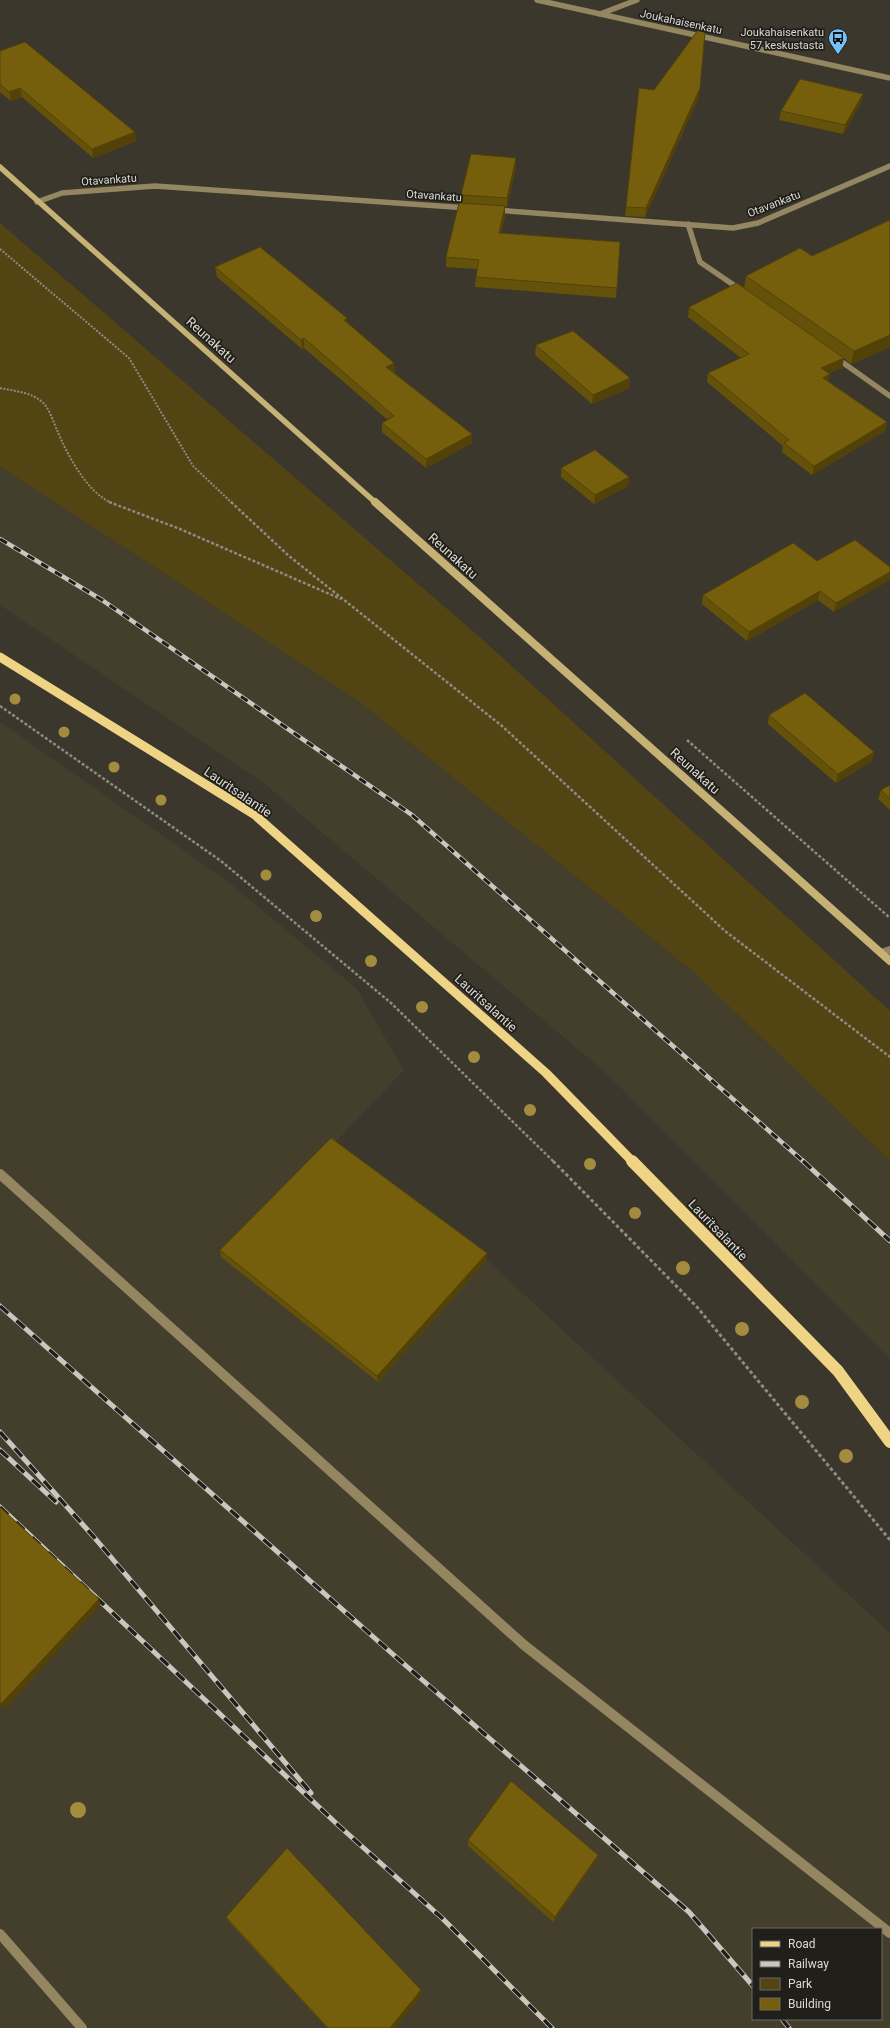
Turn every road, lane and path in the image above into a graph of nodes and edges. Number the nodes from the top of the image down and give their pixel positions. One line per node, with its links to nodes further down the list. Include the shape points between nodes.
1 (537, 0): 3 (street, Joukahaisenkatu)
2 (637, 0): 3 (street)
3 (600, 14): 4 (street, Joukahaisenkatu)
4 (890, 78)
5 (890, 166): 10 (street, Otavankatu, via 758,223 733,228)
6 (0, 167): 7 (main road, Reunakatu)
7 (38, 202): 8 (street, Otavankatu, via 62,193 155,186); 20 (main road, Reunakatu)
8 (473, 209)
9 (489, 210): 10 (street, Otavankatu)
10 (688, 224): 12 (street, via 700,262)
11 (0, 249): 16 (path, via 129,358 193,466 289,556)
12 (745, 293)
13 (827, 351): 15 (street)
14 (0, 388): 16 (path, via 26,393 42,401 75,465 103,499 180,528)
15 (890, 396)
16 (346, 601): 22 (path, via 502,726 726,931)
17 (0, 658): 24 (main road, Lauritsalantie, via 255,815 546,1074 838,1371)
18 (0, 706): 25 (path, via 221,861 391,1003 545,1153 697,1308)
19 (890, 950): 20 (street)
20 (881, 953): 21 (main road, Reunakatu)
21 (890, 961)
22 (890, 1057)
23 (0, 1174): 26 (street, via 524,1645)
24 (890, 1442)
25 (890, 1540)
26 (890, 1933)
27 (0, 1934): 28 (street)
28 (82, 2028)

